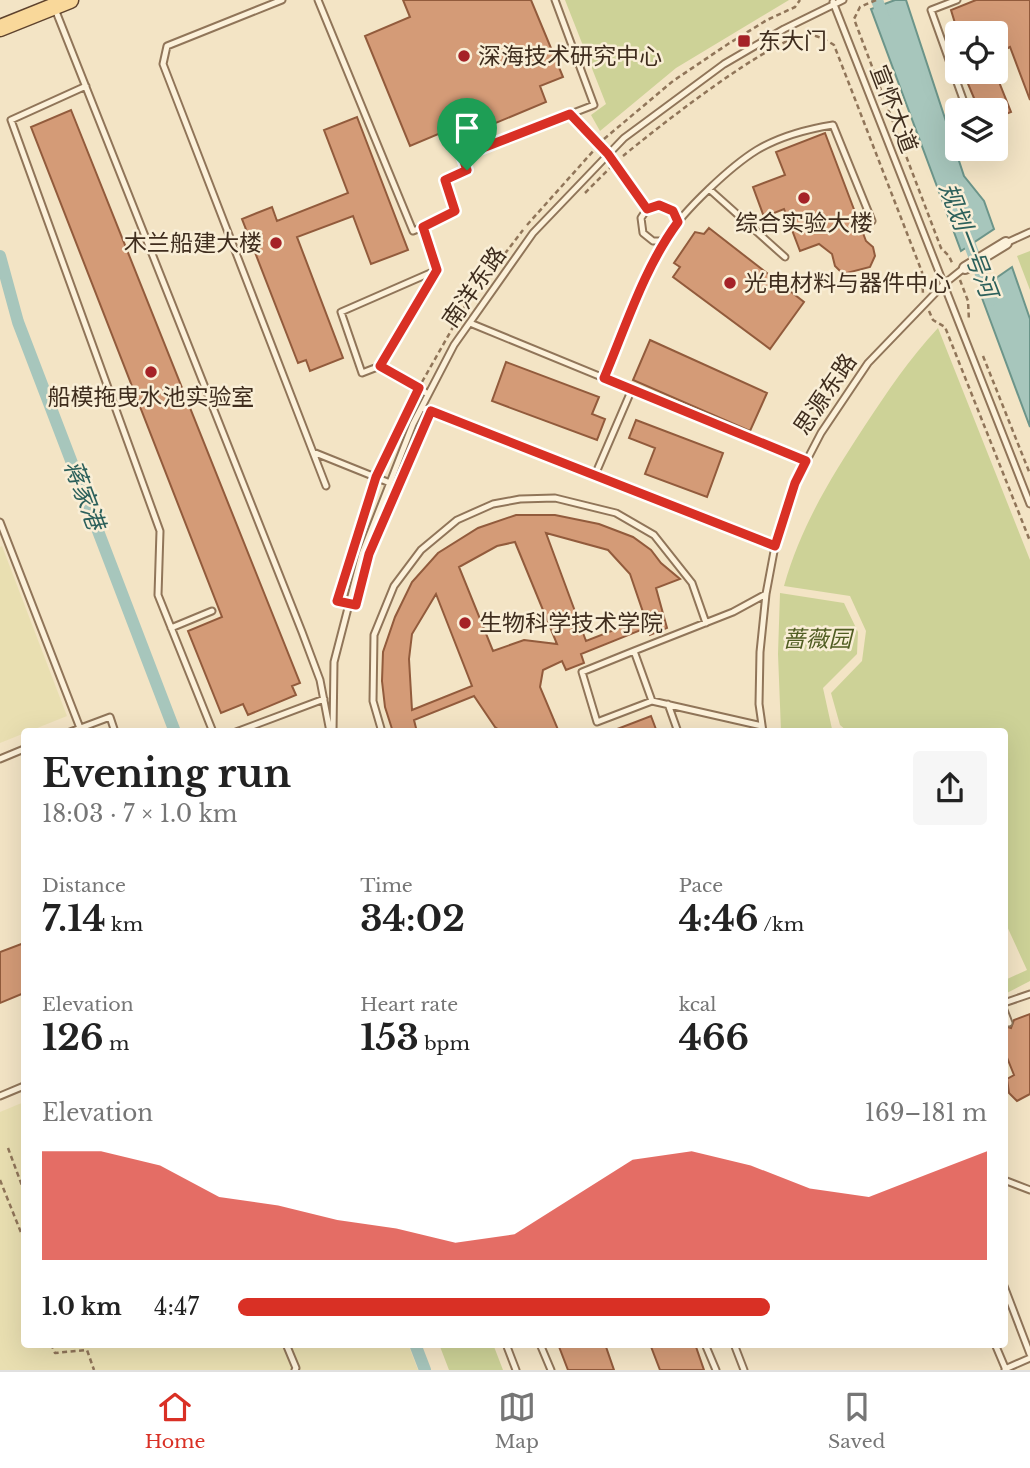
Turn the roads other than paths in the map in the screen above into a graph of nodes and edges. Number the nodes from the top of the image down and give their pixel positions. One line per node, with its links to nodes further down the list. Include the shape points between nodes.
1 (70, 0): 8 (main road)
2 (282, 0): 32 (lane, via 167,46 163,64)
3 (318, 0): 18 (lane, via 413,231)
4 (555, 0): 12 (lane, via 594,105)
5 (842, 0): 7 (lane, 南洋东路)
6 (957, 0): 11 (lane, via 931,10)
7 (833, 2): 13 (lane, 南洋东路, via 724,64); 25 (lane, 宣怀大道)
8 (54, 6): 9 (main road); 10 (lane)
9 (0, 28)
10 (86, 86): 44 (lane, via 11,120 160,531 158,595); 46 (lane, via 302,632)
11 (963, 98)
12 (570, 114): 13 (lane); 18 (lane, via 462,156 467,170 445,180 455,211)
13 (608, 154): 15 (lane); 26 (lane, 南洋东路, via 533,233)
14 (709, 189): 16 (lane, via 757,150 809,129 833,125); 17 (lane); 22 (lane)
15 (647, 209): 17 (lane, via 659,205 673,211); 20 (lane, via 641,218 643,233 653,242)
16 (872, 221)
17 (678, 222): 20 (lane)
18 (423, 227): 23 (lane)
19 (1030, 232): 21 (lane, 思源东路)
20 (665, 241): 28 (lane)
21 (1006, 243): 24 (street, 思源东路)
22 (785, 257)
23 (437, 270): 27 (lane); 27 (lane, via 341,312 362,373)
24 (961, 271): 25 (lane, 思源东路)
25 (944, 284): 33 (lane, 思源东路, via 869,363); 37 (lane, 宣怀大道)
26 (470, 323): 28 (lane); 30 (lane, 南洋东路)
27 (380, 366): 30 (lane)
28 (604, 378): 29 (lane)
29 (632, 389): 33 (lane); 34 (lane)
30 (428, 394): 31 (lane, 南洋东路)
31 (422, 407): 34 (lane); 35 (lane, 南洋东路)
32 (313, 452): 35 (lane); 36 (lane)
33 (806, 461): 40 (lane, 思源东路)
34 (595, 475): 40 (lane)
35 (390, 483): 54 (lane, 南洋东路, via 362,554 334,662)
36 (326, 486)
37 (1030, 504)
38 (0, 522): 39 (lane)
39 (3, 538): 49 (lane)
40 (775, 546): 41 (lane, 思源东路)
41 (766, 594): 43 (lane); 58 (lane, 思源东路, via 760,652)
42 (212, 611): 44 (lane)
43 (706, 622): 45 (lane); 55 (lane, via 692,583 654,535 616,513 555,498 493,504 457,520 421,550 394,586 374,635 373,701)
44 (171, 628): 51 (lane)
45 (634, 651): 47 (lane); 47 (lane, via 582,672 597,722)
46 (324, 699): 52 (lane); 53 (lane)
47 (652, 701): 48 (lane)
48 (668, 704): 56 (lane); 57 (lane)
49 (80, 728): 50 (lane, via 110,717)
50 (114, 728)
51 (211, 728)
52 (247, 728)
53 (330, 728)
54 (331, 728)
55 (381, 728)
56 (677, 728)
57 (758, 728)
58 (762, 728)
59 (21, 750): 60 (lane)
60 (0, 759)
61 (1030, 994): 62 (lane)
62 (1008, 1002)
63 (21, 1087): 64 (lane)
64 (0, 1096)
65 (1008, 1182): 66 (lane)
66 (1030, 1190)
67 (1008, 1297): 74 (lane)
68 (288, 1348): 76 (lane)
69 (508, 1348): 77 (lane)
70 (542, 1348): 78 (lane)
71 (707, 1348): 79 (lane)
72 (736, 1348): 80 (lane)
73 (997, 1348): 75 (lane)
74 (1030, 1356): 75 (lane)
75 (1005, 1369)
76 (295, 1370)
77 (516, 1370)
78 (551, 1370)
79 (716, 1370)
80 (744, 1370)

